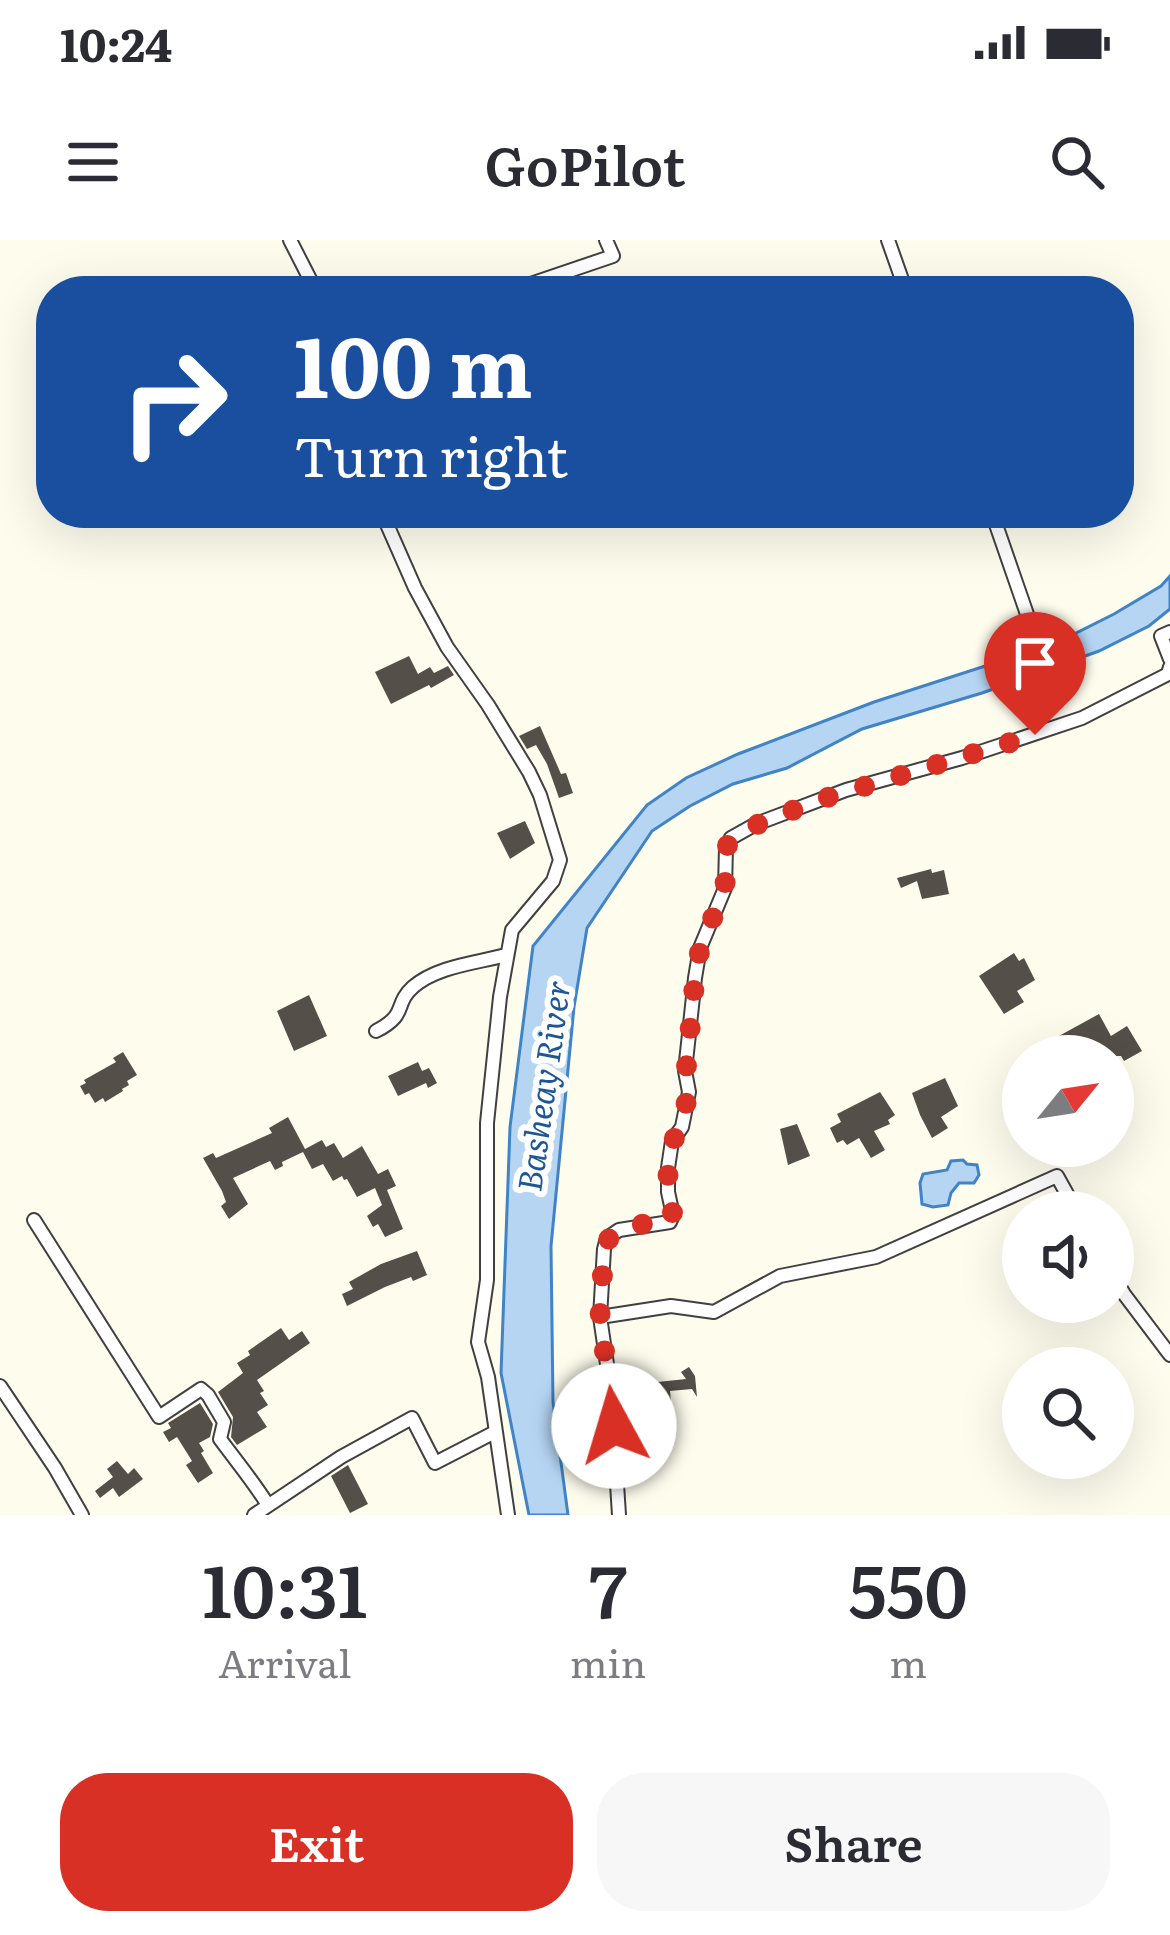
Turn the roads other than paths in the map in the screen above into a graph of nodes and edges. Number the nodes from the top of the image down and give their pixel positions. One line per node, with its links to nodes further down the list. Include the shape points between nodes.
1 (290, 240): 4 (street)
2 (606, 240): 5 (street, via 613,256)
3 (888, 240): 6 (street)
4 (308, 276)
5 (554, 276)
6 (901, 276)
7 (389, 528): 12 (street, via 447,647 529,772 560,860 554,880 512,931)
8 (997, 528): 10 (street)
9 (1170, 632): 11 (street, via 1161,636)
10 (1037, 643)
11 (1170, 663): 19 (street, via 1168,674 1082,718 846,790 731,838 725,888 695,979 688,1092 668,1168 673,1215 607,1238)
12 (506, 955): 13 (street, via 424,980 408,992 396,1020); 22 (street, via 487,1124 487,1280 478,1342)
13 (376, 1030)
14 (1023, 1191): 15 (street, via 1057,1176)
15 (1065, 1191)
16 (1002, 1201): 19 (street, via 876,1257 780,1276 714,1312 671,1306)
17 (34, 1220): 23 (street, via 159,1418 201,1389 224,1422 220,1439)
18 (1134, 1307): 20 (street)
19 (600, 1316): 27 (street)
20 (1170, 1354)
21 (0, 1386): 24 (street)
22 (495, 1432): 23 (street, via 435,1463 412,1418); 26 (street)
23 (268, 1505): 25 (street)
24 (82, 1515)
25 (254, 1515)
26 (508, 1515)
27 (619, 1515)

